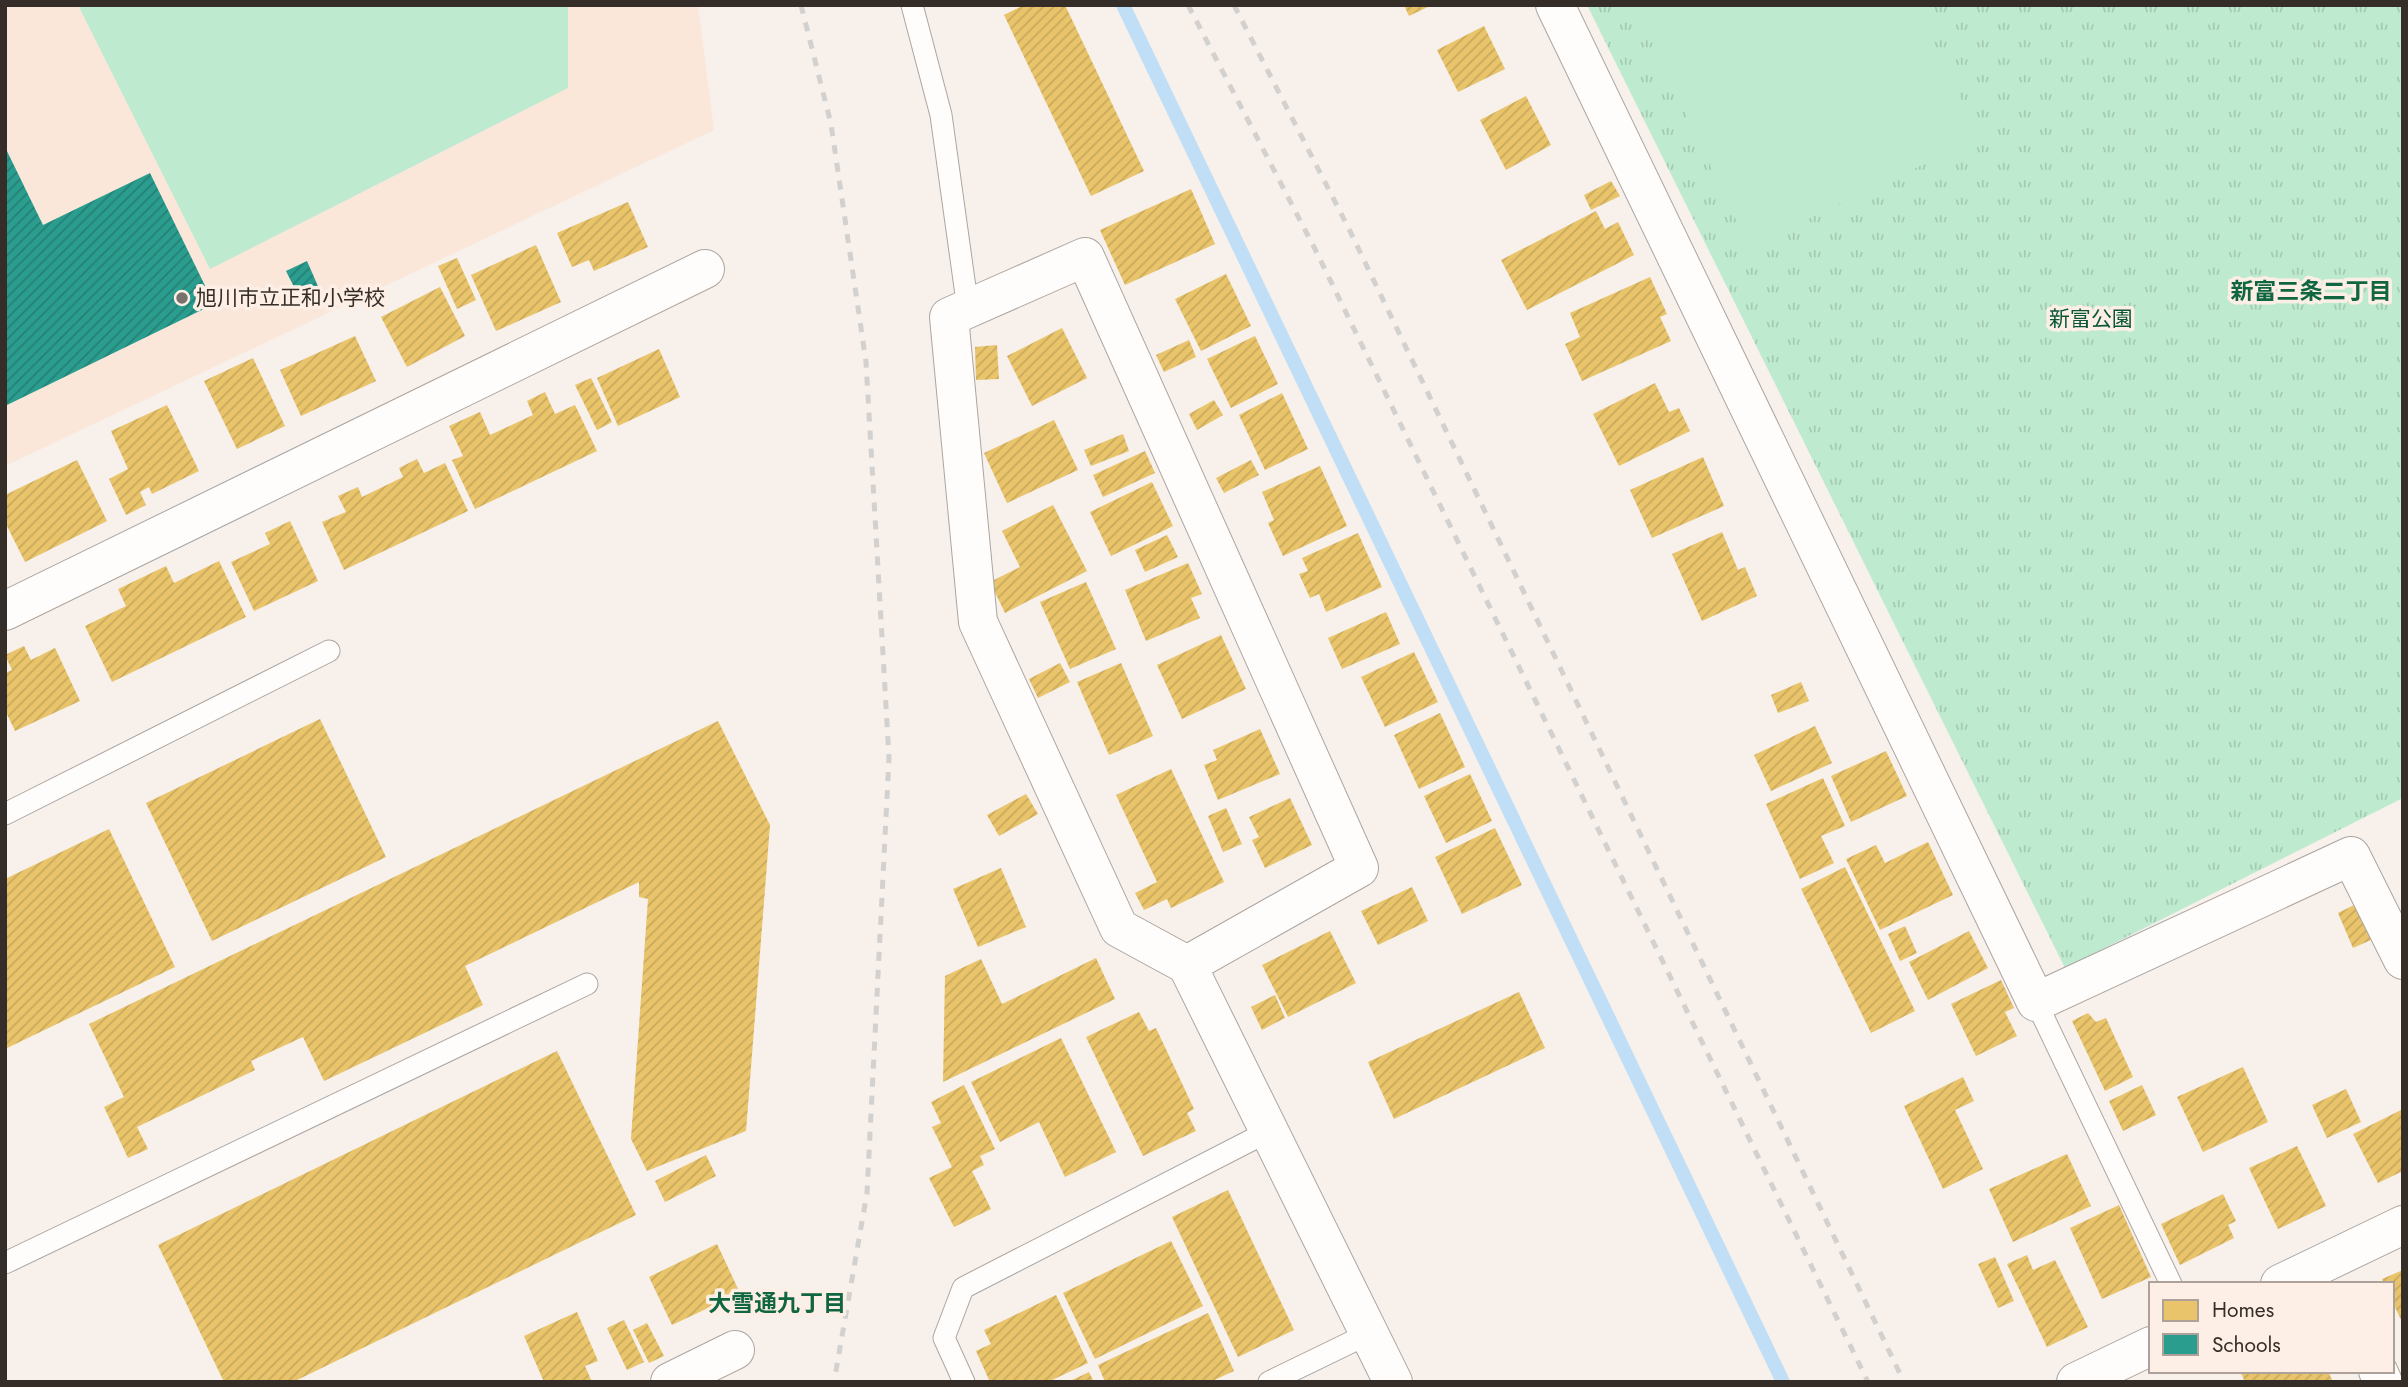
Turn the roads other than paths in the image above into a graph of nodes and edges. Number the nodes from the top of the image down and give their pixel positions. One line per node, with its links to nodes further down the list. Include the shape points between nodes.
1 (912, 5): 4 (lane, via 941,115)
2 (1555, 5): 11 (street)
3 (705, 269): 5 (street)
4 (968, 309): 9 (street, via 949,317 978,622 1119,928); 9 (street, via 1085,257 1359,868)
5 (5, 611)
6 (329, 651): 7 (lane)
7 (5, 814)
8 (2403, 960): 11 (street, via 2351,856)
9 (1187, 965): 12 (street)
10 (587, 984): 14 (lane)
11 (2036, 1002): 16 (lane)
12 (1269, 1130): 18 (street); 22 (lane, via 963,1288 944,1338)
13 (2403, 1225): 15 (street)
14 (5, 1264)
15 (2329, 1273): 17 (street)
16 (2170, 1282)
17 (2289, 1282)
18 (1368, 1334): 23 (lane); 24 (street)
19 (2149, 1347): 25 (street)
20 (735, 1350): 21 (street)
21 (670, 1382)
22 (964, 1382)
23 (1269, 1382)
24 (1393, 1382)
25 (2076, 1382)

